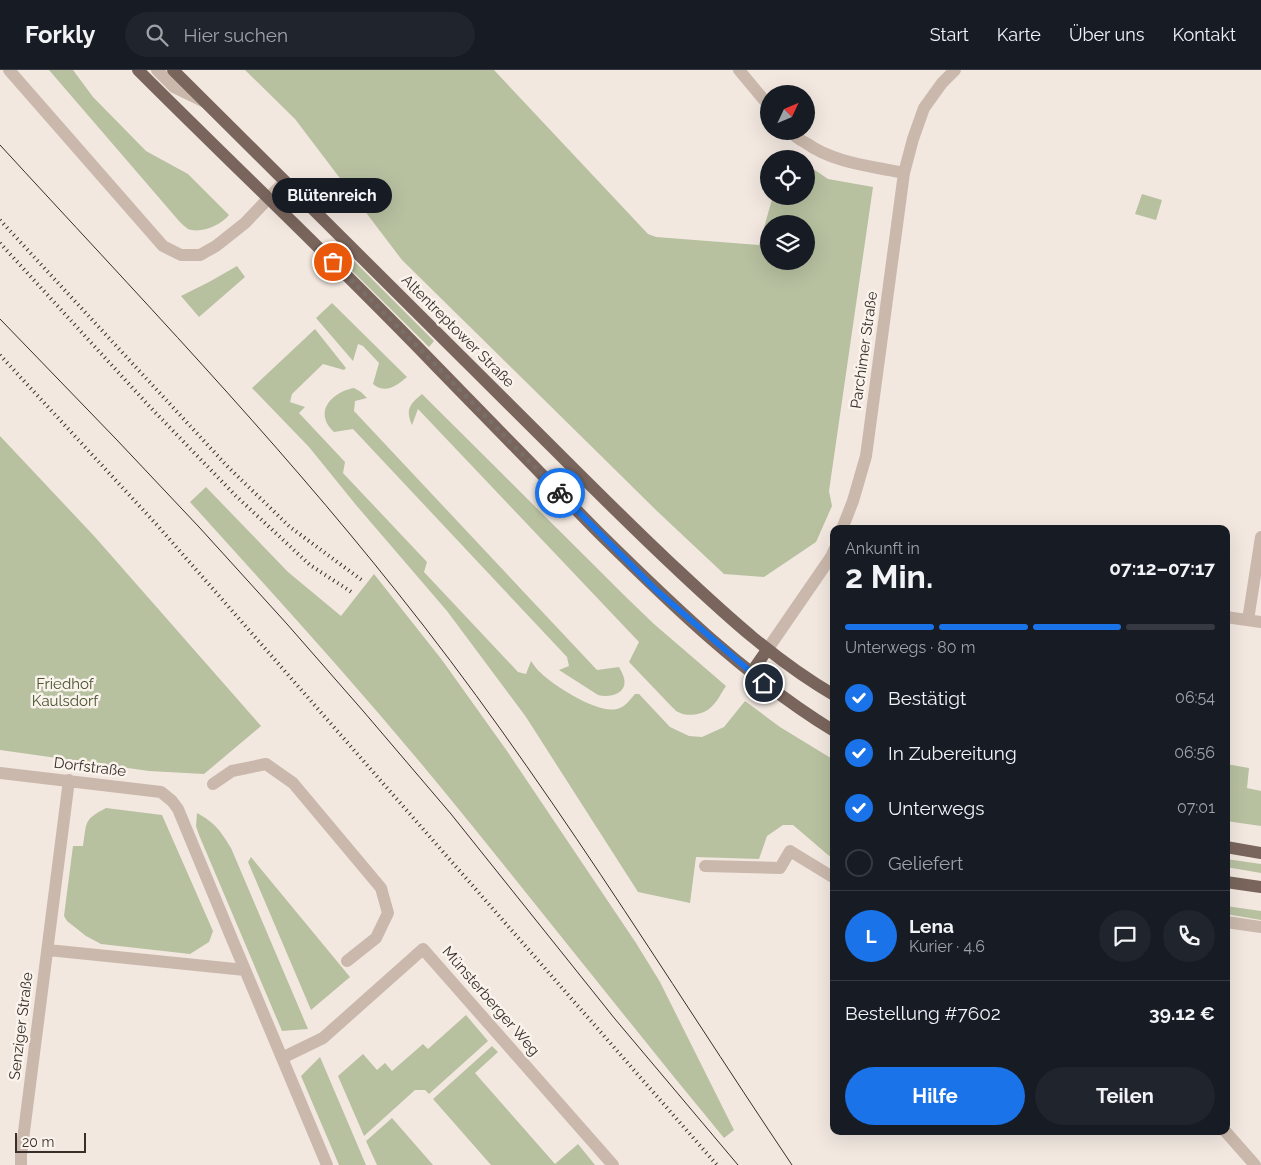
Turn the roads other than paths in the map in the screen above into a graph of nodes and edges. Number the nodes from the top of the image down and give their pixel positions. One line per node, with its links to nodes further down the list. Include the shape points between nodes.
1 (9, 70): 12 (street, via 163,246 181,255 200,255 216,246)
2 (138, 70): 12 (main road)
3 (157, 70): 8 (street, via 174,87)
4 (173, 70): 8 (main road, Altentreptower Straße)
5 (739, 70): 7 (street)
6 (956, 70): 10 (street, Parchimer Straße, via 924,108)
7 (760, 95)
8 (207, 104): 11 (main road, Altentreptower Straße)
9 (800, 140): 10 (street, via 840,160)
10 (904, 173): 13 (street, Parchimer Straße, via 866,456)
11 (285, 181): 12 (street); 19 (main road, Altentreptower Straße, via 583,478 723,613)
12 (268, 199): 20 (main road, via 656,590)
13 (844, 525)
14 (1261, 537): 17 (street)
15 (830, 559): 19 (street)
16 (1230, 617): 17 (street)
17 (1248, 620): 18 (street)
18 (1261, 622)
19 (767, 650): 20 (main road); 21 (main road, Altentreptower Straße)
20 (752, 673): 22 (main road)
21 (830, 693)
22 (830, 729)
23 (0, 773): 24 (street, Dorfstraße)
24 (69, 780): 34 (street, Senziger Straße); 36 (street, Dorfstraße, via 161,792 172,801)
25 (213, 784): 35 (street, via 232,771 266,764 293,783 381,888 388,913 376,938)
26 (1230, 848): 27 (main road)
27 (1261, 853)
28 (705, 866): 29 (street, via 780,868 790,851)
29 (830, 875)
30 (1230, 883): 31 (main road)
31 (1261, 887)
32 (1230, 923): 33 (street)
33 (1261, 927)
34 (48, 950): 36 (street); 39 (street, Senziger Straße)
35 (347, 961)
36 (245, 970): 37 (street)
37 (282, 1058): 40 (street); 41 (street, Münsterberger Weg, via 323,1038 423,949)
38 (1229, 1135): 42 (street)
39 (21, 1165)
40 (327, 1165)
41 (613, 1165)
42 (1255, 1165)

